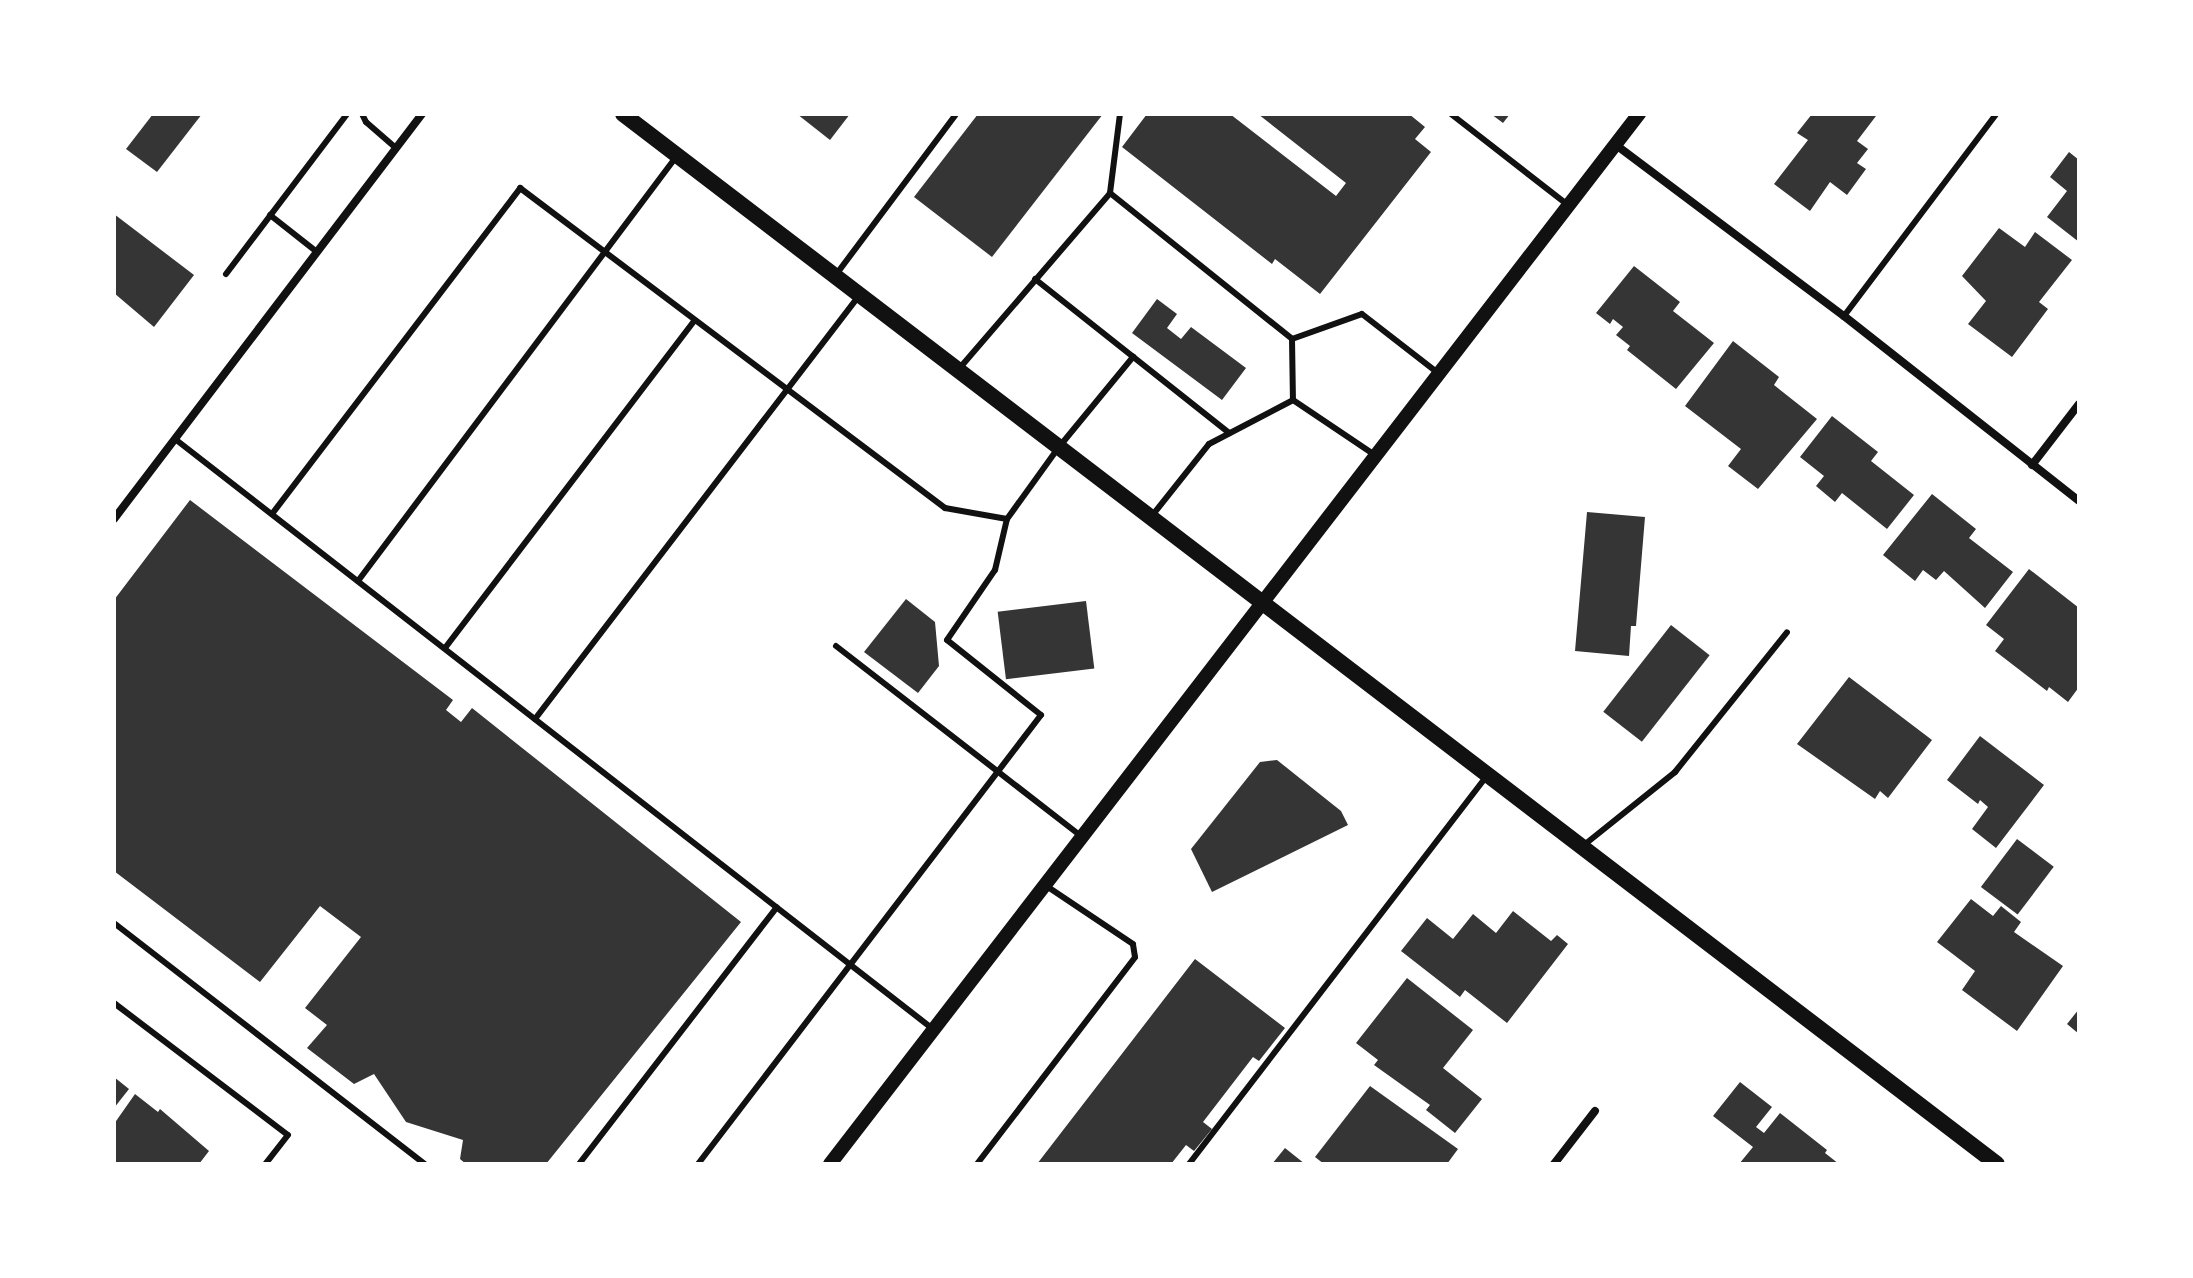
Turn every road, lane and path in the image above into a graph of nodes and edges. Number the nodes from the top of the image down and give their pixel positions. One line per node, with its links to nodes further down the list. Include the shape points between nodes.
1 (347, 114): 15 (lane)
2 (362, 114): 11 (lane)
3 (422, 114): 11 (street)
4 (956, 114): 19 (lane)
5 (1120, 114): 13 (lane)
6 (1451, 114): 14 (lane)
7 (1639, 114): 10 (street)
8 (1996, 114): 22 (lane)
9 (626, 115): 12 (main road)
10 (1616, 145): 14 (street); 22 (street)
11 (396, 148): 16 (street)
12 (678, 154): 17 (lane); 19 (main road)
13 (1110, 193): 20 (lane); 24 (lane)
14 (1569, 206): 27 (street)
15 (270, 215): 16 (lane); 18 (lane)
16 (317, 252): 32 (street)
17 (605, 252): 23 (lane); 37 (lane, via 520,188); 41 (lane)
18 (226, 274)
19 (835, 276): 21 (main road)
20 (1035, 279): 25 (lane); 26 (lane)
21 (860, 294): 26 (main road); 28 (lane)
22 (1844, 316): 35 (street)
23 (695, 320): 28 (lane); 45 (lane)
24 (1292, 339): 27 (lane, via 1362,314); 29 (lane)
25 (1133, 357): 31 (lane); 33 (lane)
26 (958, 370): 33 (main road)
27 (1438, 373): 34 (street)
28 (787, 389): 40 (lane, via 945,508); 46 (lane)
29 (1293, 400): 31 (lane); 34 (lane)
30 (2079, 404): 35 (street)
31 (1229, 433): 38 (lane, via 1209,444)
32 (175, 439): 37 (lane); 39 (street)
33 (1059, 447): 38 (main road); 40 (lane)
34 (1375, 455): 42 (street)
35 (2032, 465): 36 (street)
36 (2079, 501)
37 (272, 514): 41 (lane)
38 (1151, 517): 42 (main road)
39 (114, 519)
40 (1007, 519): 47 (lane, via 995,570 947,640 1041,715)
41 (358, 581): 45 (lane)
42 (1261, 601): 48 (main road); 49 (street)
43 (1787, 632): 50 (lane, via 1675,772)
44 (836, 646): 47 (lane)
45 (445, 648): 46 (lane)
46 (535, 719): 52 (lane)
47 (997, 771): 49 (lane); 54 (lane)
48 (1487, 775): 50 (main road); 64 (lane)
49 (1081, 836): 51 (street)
50 (1582, 847): 66 (main road)
51 (1044, 884): 56 (street); 63 (lane, via 1133,944 1135,957)
52 (777, 907): 54 (lane); 60 (lane)
53 (114, 923): 59 (lane)
54 (850, 964): 56 (lane); 61 (lane)
55 (114, 1003): 58 (lane, via 288,1135)
56 (935, 1031): 62 (street)
57 (1595, 1111): 65 (street)
58 (265, 1164)
59 (425, 1164)
60 (579, 1164)
61 (698, 1164)
62 (831, 1164)
63 (977, 1164)
64 (1189, 1164)
65 (1554, 1164)
66 (1997, 1164)

